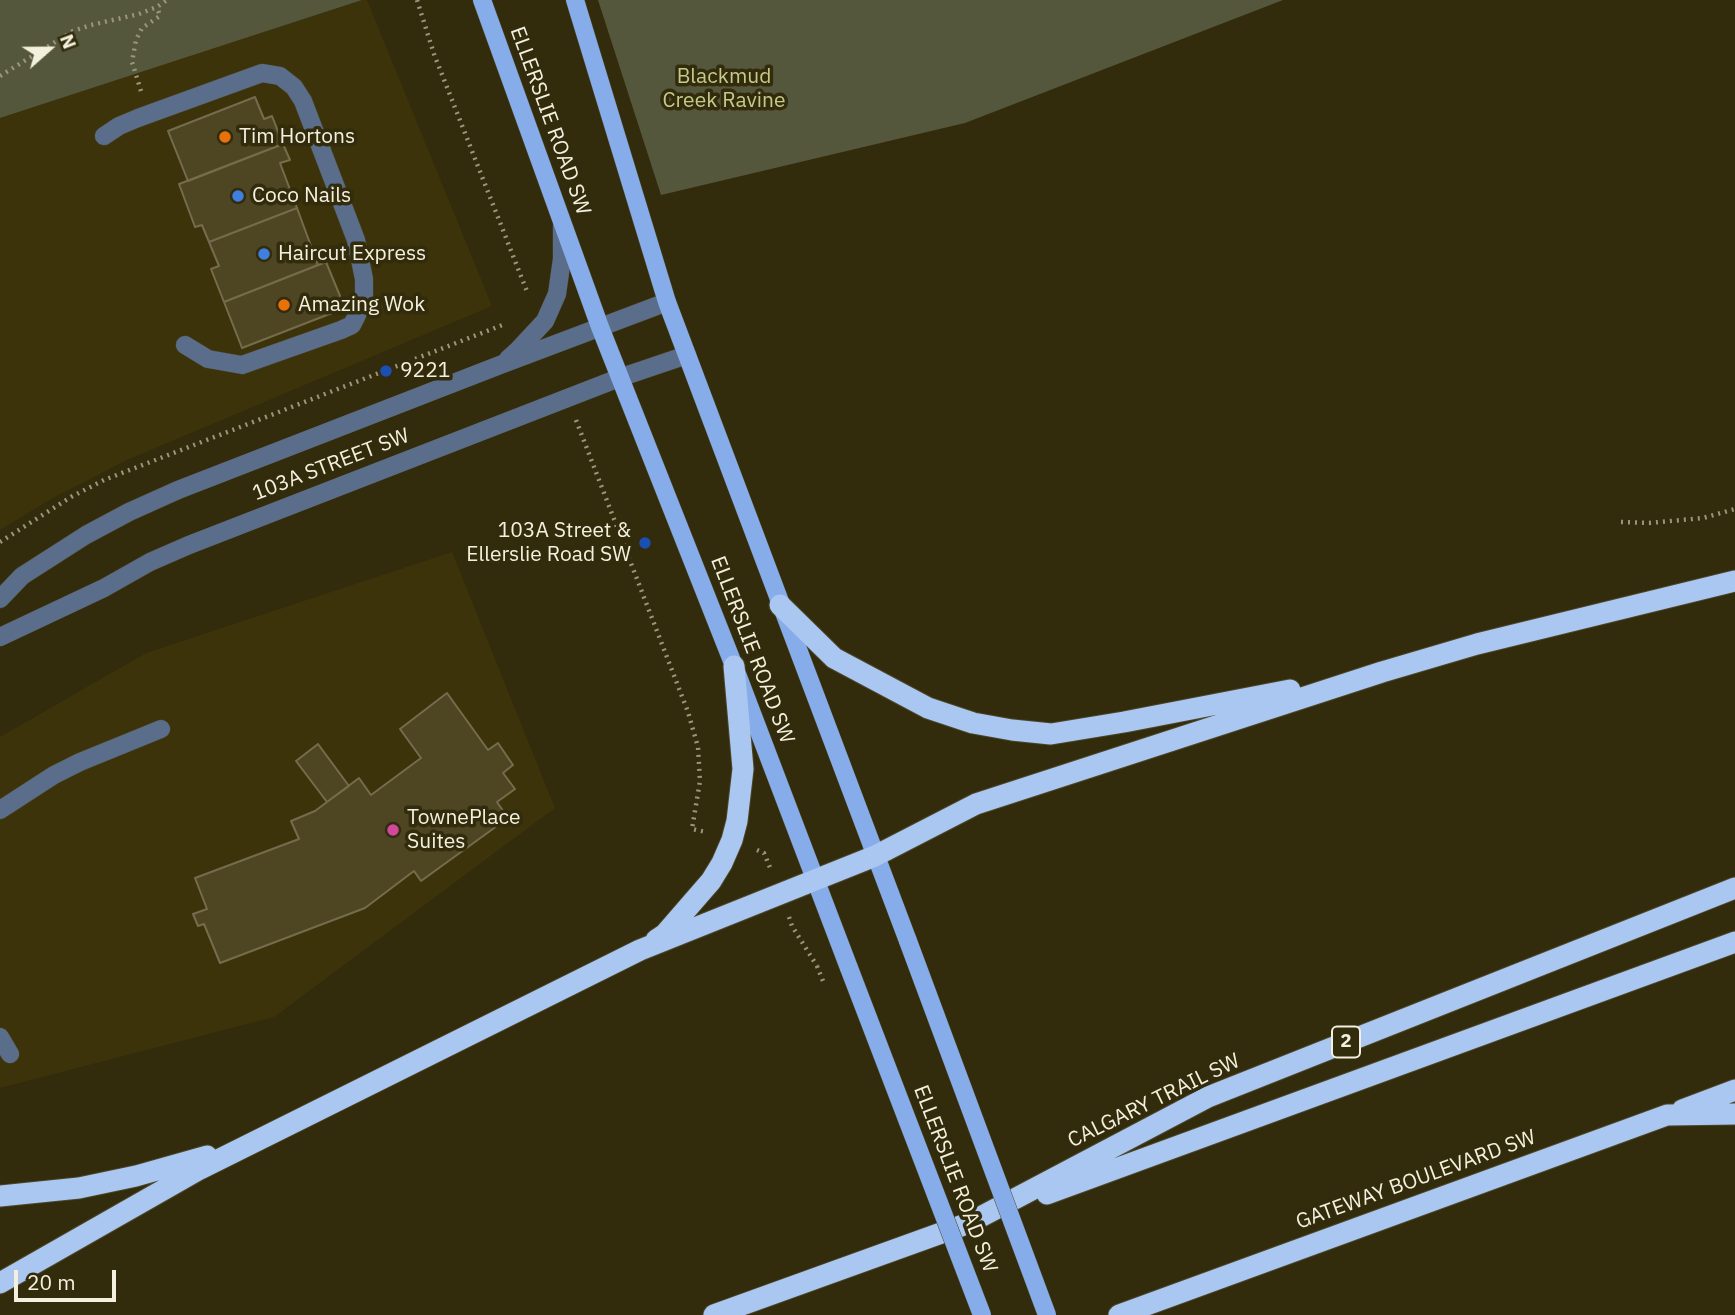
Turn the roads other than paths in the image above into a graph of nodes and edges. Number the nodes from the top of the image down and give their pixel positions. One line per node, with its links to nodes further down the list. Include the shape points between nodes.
1 (482, 0): 4 (main road, ELLERSLIE ROAD SW)
2 (575, 0): 5 (main road, ELLERSLIE ROAD SW)
3 (104, 136): 7 (street, via 119,126 262,73 280,76 303,101 356,240 364,279 364,299 357,315 352,325 341,330 242,365 208,359)
4 (561, 220): 6 (main road, ELLERSLIE ROAD SW); 9 (street, via 557,294 545,321)
5 (667, 302): 6 (street, 103A STREET SW); 8 (main road, ELLERSLIE ROAD SW)
6 (600, 327): 9 (street, 103A STREET SW); 10 (main road, ELLERSLIE ROAD SW)
7 (185, 345)
8 (687, 355): 10 (street, 103A STREET SW); 13 (main road, ELLERSLIE ROAD SW)
9 (500, 365): 12 (street, 103A STREET SW, via 129,512 22,576)
10 (620, 378): 14 (street, 103A STREET SW, via 189,545); 15 (main road, ELLERSLIE ROAD SW)
11 (1735, 581): 16 (highway)
12 (0, 599)
13 (780, 605): 16 (highway, via 834,658 928,708 1012,730 1051,734); 19 (main road, ELLERSLIE ROAD SW)
14 (0, 637)
15 (734, 666): 20 (main road, ELLERSLIE ROAD SW); 23 (highway, via 743,769 732,840 711,881 665,934)
16 (1382, 672): 19 (highway, via 976,804)
17 (161, 729): 18 (street, via 54,775)
18 (0, 810)
19 (875, 856): 20 (highway); 35 (main road, ELLERSLIE ROAD SW, bridge)
20 (816, 880): 23 (highway); 34 (main road, ELLERSLIE ROAD SW, bridge)
21 (1735, 888): 31 (highway, CALGARY TRAIL SW / 2, via 1208,1097)
22 (1735, 942): 31 (highway)
23 (640, 950): 29 (highway)
24 (0, 1037): 25 (street)
25 (9, 1054)
26 (1735, 1090): 28 (highway)
27 (1735, 1114): 28 (highway, GATEWAY BOULEVARD SW)
28 (1667, 1115): 36 (highway, GATEWAY BOULEVARD SW)
29 (249, 1144): 30 (highway, via 79,1188); 32 (highway)
30 (0, 1196)
31 (969, 1223): 33 (highway, CALGARY TRAIL SW / 2)
32 (0, 1283)
33 (714, 1315)
34 (982, 1315)
35 (1047, 1315)
36 (1119, 1315)

